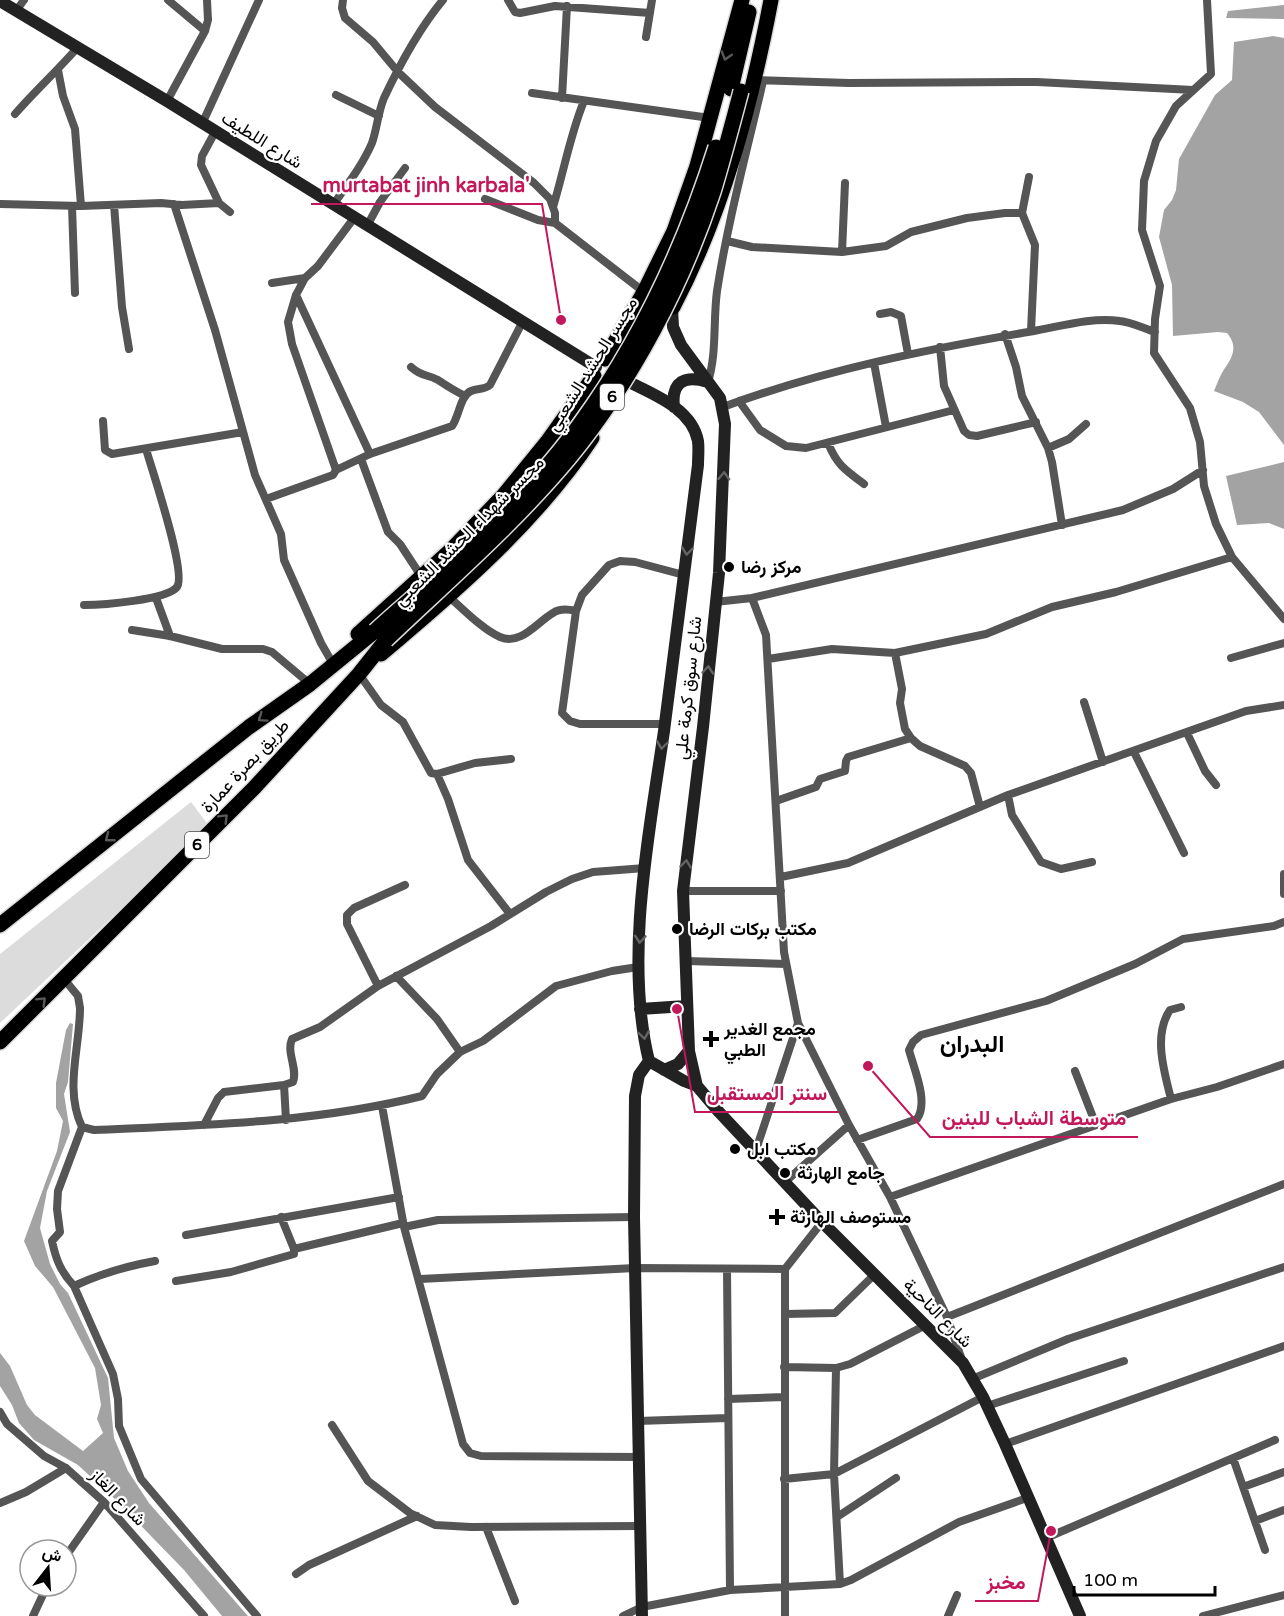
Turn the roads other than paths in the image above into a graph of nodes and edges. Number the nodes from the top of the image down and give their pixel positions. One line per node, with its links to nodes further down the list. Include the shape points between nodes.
1 (24, 0): 16 (street)
2 (168, 0): 18 (street)
3 (207, 0): 18 (street)
4 (259, 0): 33 (street)
5 (343, 0): 22 (street, via 345,18 373,42)
6 (443, 0): 22 (street, via 425,22)
7 (508, 0): 15 (street, via 520,13)
8 (652, 0): 17 (street)
9 (742, 0): 32 (highway, one-way to 32)
10 (751, 0): 23 (highway, 6)
11 (763, 0): 23 (highway, 6)
12 (771, 0): 23 (highway, via 763,41)
13 (1207, 0): 24 (street, via 1211,74)
14 (0, 1): 16 (main road, شارع اللطيف)
15 (567, 6): 17 (street); 27 (street)
16 (16, 11): 20 (main road, شارع اللطيف)
17 (650, 13): 19 (street)
18 (205, 31): 28 (street)
19 (646, 37)
20 (78, 47): 21 (street); 28 (main road, شارع اللطيف)
21 (58, 70): 30 (street); 44 (street, via 75,129)
22 (398, 72): 31 (street); 45 (street, via 435,107 534,183)
23 (747, 85): 24 (street, via 1037,82); 51 (street); 58 (highway, via 732,160 710,225); 106 (highway, مجسر شهداء الحشد الشعبي / 6, bridge, via 692,245 656,324 624,380 570,457 525,508)
24 (1193, 90): 64 (street, via 1176,106 1156,141 1144,181 1142,230 1160,286)
25 (532, 93): 27 (street)
26 (336, 95): 31 (street)
27 (562, 98): 29 (street)
28 (167, 101): 33 (main road, شارع اللطيف)
29 (584, 101): 32 (street); 45 (street)
30 (15, 114)
31 (379, 116): 43 (street, via 364,159)
32 (710, 118): 55 (highway, via 674,231)
33 (202, 124): 34 (main road, شارع اللطيف)
34 (215, 132): 39 (street, via 201,165); 43 (main road, شارع اللطيف)
35 (405, 168): 50 (street)
36 (1029, 177): 47 (street)
37 (845, 183): 52 (street)
38 (486, 199): 49 (street)
39 (219, 203): 41 (street); 46 (street)
40 (0, 204): 44 (street)
41 (174, 204): 42 (street); 83 (street)
42 (114, 205): 44 (street); 67 (street)
43 (333, 205): 48 (main road, شارع اللطيف)
44 (77, 206): 56 (street)
45 (553, 207): 49 (street)
46 (230, 212)
47 (1022, 213): 52 (street, via 967,218 911,232 886,246); 63 (street, via 1035,245)
48 (354, 218): 50 (main road, شارع اللطيف); 53 (street)
49 (555, 223): 55 (street)
50 (367, 226): 61 (main road, شارع اللطيف)
51 (727, 241): 52 (street, via 752,247); 72 (street)
52 (842, 252)
53 (305, 279): 54 (street); 57 (street)
54 (272, 283)
55 (644, 292): 59 (highway)
56 (75, 293)
57 (297, 295): 87 (street); 89 (street, via 288,322 292,344)
58 (672, 308): 62 (highway); 72 (main road, شارع سوق كرمة علي, via 673,327 681,345)
59 (634, 309): 62 (highway, via 641,325 652,329); 71 (highway)
60 (880, 314): 68 (street, via 891,312 901,316)
61 (523, 321): 71 (main road, شارع اللطيف); 74 (street, via 490,385)
62 (663, 325): 73 (highway)
63 (1031, 331): 64 (street, via 1086,321 1120,321); 65 (street)
64 (1155, 332): 90 (street, via 1154,352 1190,408)
65 (1005, 334): 66 (street); 80 (street, via 1022,396)
66 (940, 347): 68 (street); 78 (street, via 944,386)
67 (129, 349)
68 (908, 354): 69 (street)
69 (874, 363): 75 (street); 82 (street)
70 (411, 367): 74 (street, via 419,375 434,378)
71 (598, 367): 73 (main road, via 619,359 625,363); 73 (main road, via 600,388 606,392); 96 (highway, via 547,442 503,496)
72 (708, 382): 76 (main road, via 694,378 682,381 675,388); 77 (main road, شارع سوق كرمة علي)
73 (626, 383): 76 (main road, شارع سوق كرمة علي); 97 (highway, via 570,471 497,550)
74 (465, 396): 87 (street, via 452,426)
75 (739, 401): 77 (street); 84 (street, via 760,430 786,446 806,448)
76 (674, 407): 95 (main road, شارع سوق كرمة علي, one-way to 95, via 689,419 698,441)
77 (723, 407): 100 (main road, شارع سوق كرمة علي, one-way to 77, via 725,450)
78 (954, 410): 80 (street, via 969,435); 82 (street)
79 (103, 421): 86 (street, via 107,453)
80 (1035, 422): 85 (street)
81 (1086, 424): 85 (street, via 1069,439)
82 (886, 427): 84 (street)
83 (243, 432): 86 (street); 92 (street)
84 (828, 442): 91 (street, via 834,459)
85 (1048, 448): 93 (street)
86 (146, 449): 98 (street, via 180,578 174,590)
87 (370, 454): 88 (street)
88 (361, 459): 89 (street); 96 (street, via 388,532)
89 (336, 470): 92 (street, via 333,475)
90 (1203, 470): 93 (street, via 1173,489 1123,510); 94 (street, via 1209,502)
91 (864, 484)
92 (266, 499): 111 (street, via 281,534 284,560)
93 (1062, 525): 99 (street)
94 (1232, 557): 103 (street); 108 (street, via 1052,607 986,634)
95 (684, 575): 102 (street, via 620,561 609,565 582,595); 116 (main road, شارع سوق كرمة علي)
96 (421, 576): 111 (highway, via 340,649)
97 (447, 596): 102 (street, via 501,638 525,634 554,612); 112 (highway)
98 (156, 598): 101 (street); 105 (street)
99 (752, 598): 100 (street); 110 (street, via 766,635)
100 (715, 602): 133 (main road, شارع سوق كرمة علي, one-way to 100)
101 (84, 605)
102 (576, 611): 116 (street, via 561,713 580,724)
103 (1284, 619)
104 (132, 630): 105 (street)
105 (170, 636): 113 (street, via 222,649 272,652)
106 (381, 636): 111 (highway, طريق بصرة عمارة / 6); 112 (highway, طريق بصرة عمارة / 6)
107 (1284, 643): 109 (street)
108 (895, 653): 110 (street, via 832,649); 118 (street, via 902,688 900,703 905,729)
109 (1231, 658)
110 (768, 659): 125 (street)
111 (333, 664): 113 (highway, طريق بصرة عمارة / 6)
112 (359, 674): 122 (street, via 381,705 403,722 427,768); 143 (highway, طريق بصرة عمارة / 6, one-way to 112, via 254,788)
113 (310, 684): 138 (highway, طريق بصرة عمارة / 6, one-way to 138, via 240,734)
114 (1084, 702): 121 (street)
115 (1284, 705): 117 (street, via 1246,711)
116 (665, 724): 129 (main road, شارع سوق كرمة علي, one-way to 129)
117 (1187, 733): 119 (street); 123 (street)
118 (911, 738): 125 (street, via 848,757 845,771 820,779 816,787); 126 (street, via 965,766)
119 (1134, 752): 121 (street); 127 (street)
120 (511, 759): 122 (street, via 475,763)
121 (1103, 762): 124 (street)
122 (437, 774): 136 (street, via 468,860)
123 (1216, 785)
124 (1008, 795): 126 (street); 128 (street, via 1012,815 1041,862 1060,869)
125 (776, 801): 131 (street)
126 (980, 807): 131 (street, via 848,863)
127 (1184, 853)
128 (1092, 862)
129 (645, 868): 136 (street, via 593,872 572,879); 141 (main road, شارع سوق كرمة علي, one-way to 141)
130 (1284, 874): 135 (street)
131 (781, 877): 134 (street)
132 (405, 885): 144 (street, via 354,908 347,915 347,924)
133 (682, 891): 134 (street); 139 (main road, شارع سوق كرمة علي)
134 (781, 891): 140 (street)
135 (1284, 894)
136 (510, 914): 142 (street)
137 (1284, 922): 165 (street, via 1183,939 1046,1001 921,1035 909,1050 923,1102 922,1113 918,1119)
138 (0, 925)
139 (686, 962): 140 (street); 145 (main road, شارع سوق كرمة علي)
140 (786, 964): 148 (street)
141 (638, 967): 147 (main road, شارع سوق كرمة علي); 151 (street, via 556,986 483,1041)
142 (396, 976): 144 (street); 151 (street, via 437,1019)
143 (64, 979): 149 (highway, طريق بصرة عمارة / 6, one-way to 143); 164 (street, via 78,996 80,1008 72,1090 75,1114)
144 (378, 986): 156 (street, via 320,1027 292,1039 296,1075 293,1082)
145 (686, 1006): 147 (main road); 150 (main road, شارع سوق كرمة علي)
146 (1181, 1007): 158 (street, via 1170,1010 1161,1034)
147 (640, 1009): 152 (main road, شارع سوق كرمة علي, one-way to 152)
148 (798, 1023): 162 (street); 166 (street)
149 (0, 1042)
150 (689, 1051): 154 (main road, via 678,1064); 157 (main road, شارع سوق كرمة علي)
151 (460, 1052): 159 (street, via 437,1074 422,1096)
152 (649, 1060): 154 (main road); 172 (main road, via 639,1075 635,1096)
153 (1284, 1064): 158 (street)
154 (664, 1070): 157 (main road)
155 (1075, 1071): 163 (street)
156 (284, 1085): 160 (street); 161 (street, via 225,1092)
157 (697, 1086): 166 (main road, شارع الناحية)
158 (1171, 1099): 163 (street)
159 (382, 1106): 160 (street); 169 (street)
160 (286, 1120): 161 (street)
161 (204, 1125): 164 (street, via 94,1130)
162 (849, 1125): 165 (street); 167 (street)
163 (1096, 1125): 170 (street)
164 (82, 1127): 185 (street, via 58,1191 60,1232 52,1241 56,1261)
165 (857, 1140): 170 (street)
166 (756, 1150): 167 (main road, شارع الناحية)
167 (785, 1182): 173 (main road, شارع الناحية)
168 (1284, 1184): 187 (street)
169 (399, 1197): 171 (street); 174 (street)
170 (890, 1197): 187 (street)
171 (281, 1217): 175 (street); 176 (street)
172 (634, 1217): 174 (street, via 438,1220); 179 (main road)
173 (822, 1222): 180 (street); 182 (main road, شارع الناحية)
174 (404, 1225): 176 (street); 183 (street)
175 (186, 1234)
176 (294, 1249): 184 (street, via 291,1256)
177 (156, 1261): 185 (street, via 130,1265)
178 (1284, 1267): 194 (street, via 1068,1339)
179 (635, 1268): 181 (street); 183 (street); 200 (main road)
180 (785, 1269): 181 (street); 186 (street)
181 (727, 1270): 196 (street)
182 (874, 1275): 186 (street, via 835,1313); 188 (main road, شارع الناحية)
183 (420, 1280): 205 (street, via 463,1444 470,1453)
184 (176, 1281)
185 (74, 1286): 236 (street, via 113,1374 119,1426 141,1479)
186 (784, 1314): 192 (street)
187 (947, 1317): 191 (street)
188 (924, 1326): 191 (main road, شارع الناحية); 193 (street)
189 (1284, 1346): 204 (street)
190 (1124, 1361): 197 (street)
191 (963, 1364): 194 (main road, شارع الناحية)
192 (784, 1367): 193 (street); 195 (street)
193 (836, 1368): 209 (street)
194 (972, 1379): 197 (main road, شارع الناحية)
195 (784, 1397): 196 (street); 211 (street)
196 (728, 1400): 199 (street)
197 (985, 1402): 204 (main road, شارع الناحية); 209 (street)
198 (0, 1412): 201 (street, شارع الغاز)
199 (728, 1418): 200 (street); 228 (street)
200 (638, 1421): 205 (main road)
201 (3, 1425): 207 (street, شارع الغاز)
202 (332, 1425): 217 (street, via 368,1481)
203 (1275, 1440): 206 (street)
204 (1005, 1444): 213 (main road, شارع الناحية)
205 (639, 1457): 220 (main road)
206 (1233, 1458): 212 (street); 222 (street)
207 (66, 1468): 214 (street, شارع الغاز); 215 (street)
208 (1284, 1472): 212 (street)
209 (834, 1474): 211 (street); 218 (street)
210 (896, 1478): 218 (street)
211 (784, 1479): 227 (street)
212 (1243, 1487): 219 (street)
213 (1027, 1498): 222 (main road, شارع الناحية); 226 (street, via 960,1522)
214 (104, 1502): 223 (street); 235 (street, شارع الغاز)
215 (0, 1503)
216 (1284, 1510): 219 (street)
217 (417, 1516): 221 (street, via 435,1525); 225 (street)
218 (837, 1517): 226 (street)
219 (1255, 1521): 224 (street)
220 (640, 1526): 221 (street); 233 (main road)
221 (486, 1527): 232 (street)
222 (1046, 1538): 240 (main road, شارع الناحية)
223 (78, 1539)
224 (1265, 1550)
225 (296, 1574)
226 (840, 1584): 227 (street)
227 (784, 1586): 228 (street); 238 (street)
228 (730, 1590): 233 (street)
229 (957, 1595): 239 (street)
230 (1284, 1595): 241 (street)
231 (41, 1598): 234 (street)
232 (515, 1601)
233 (642, 1611): 237 (street)
234 (33, 1616)
235 (204, 1616)
236 (257, 1616)
237 (623, 1616)
238 (785, 1616)
239 (948, 1616)
240 (1080, 1616)
241 (1203, 1616)

